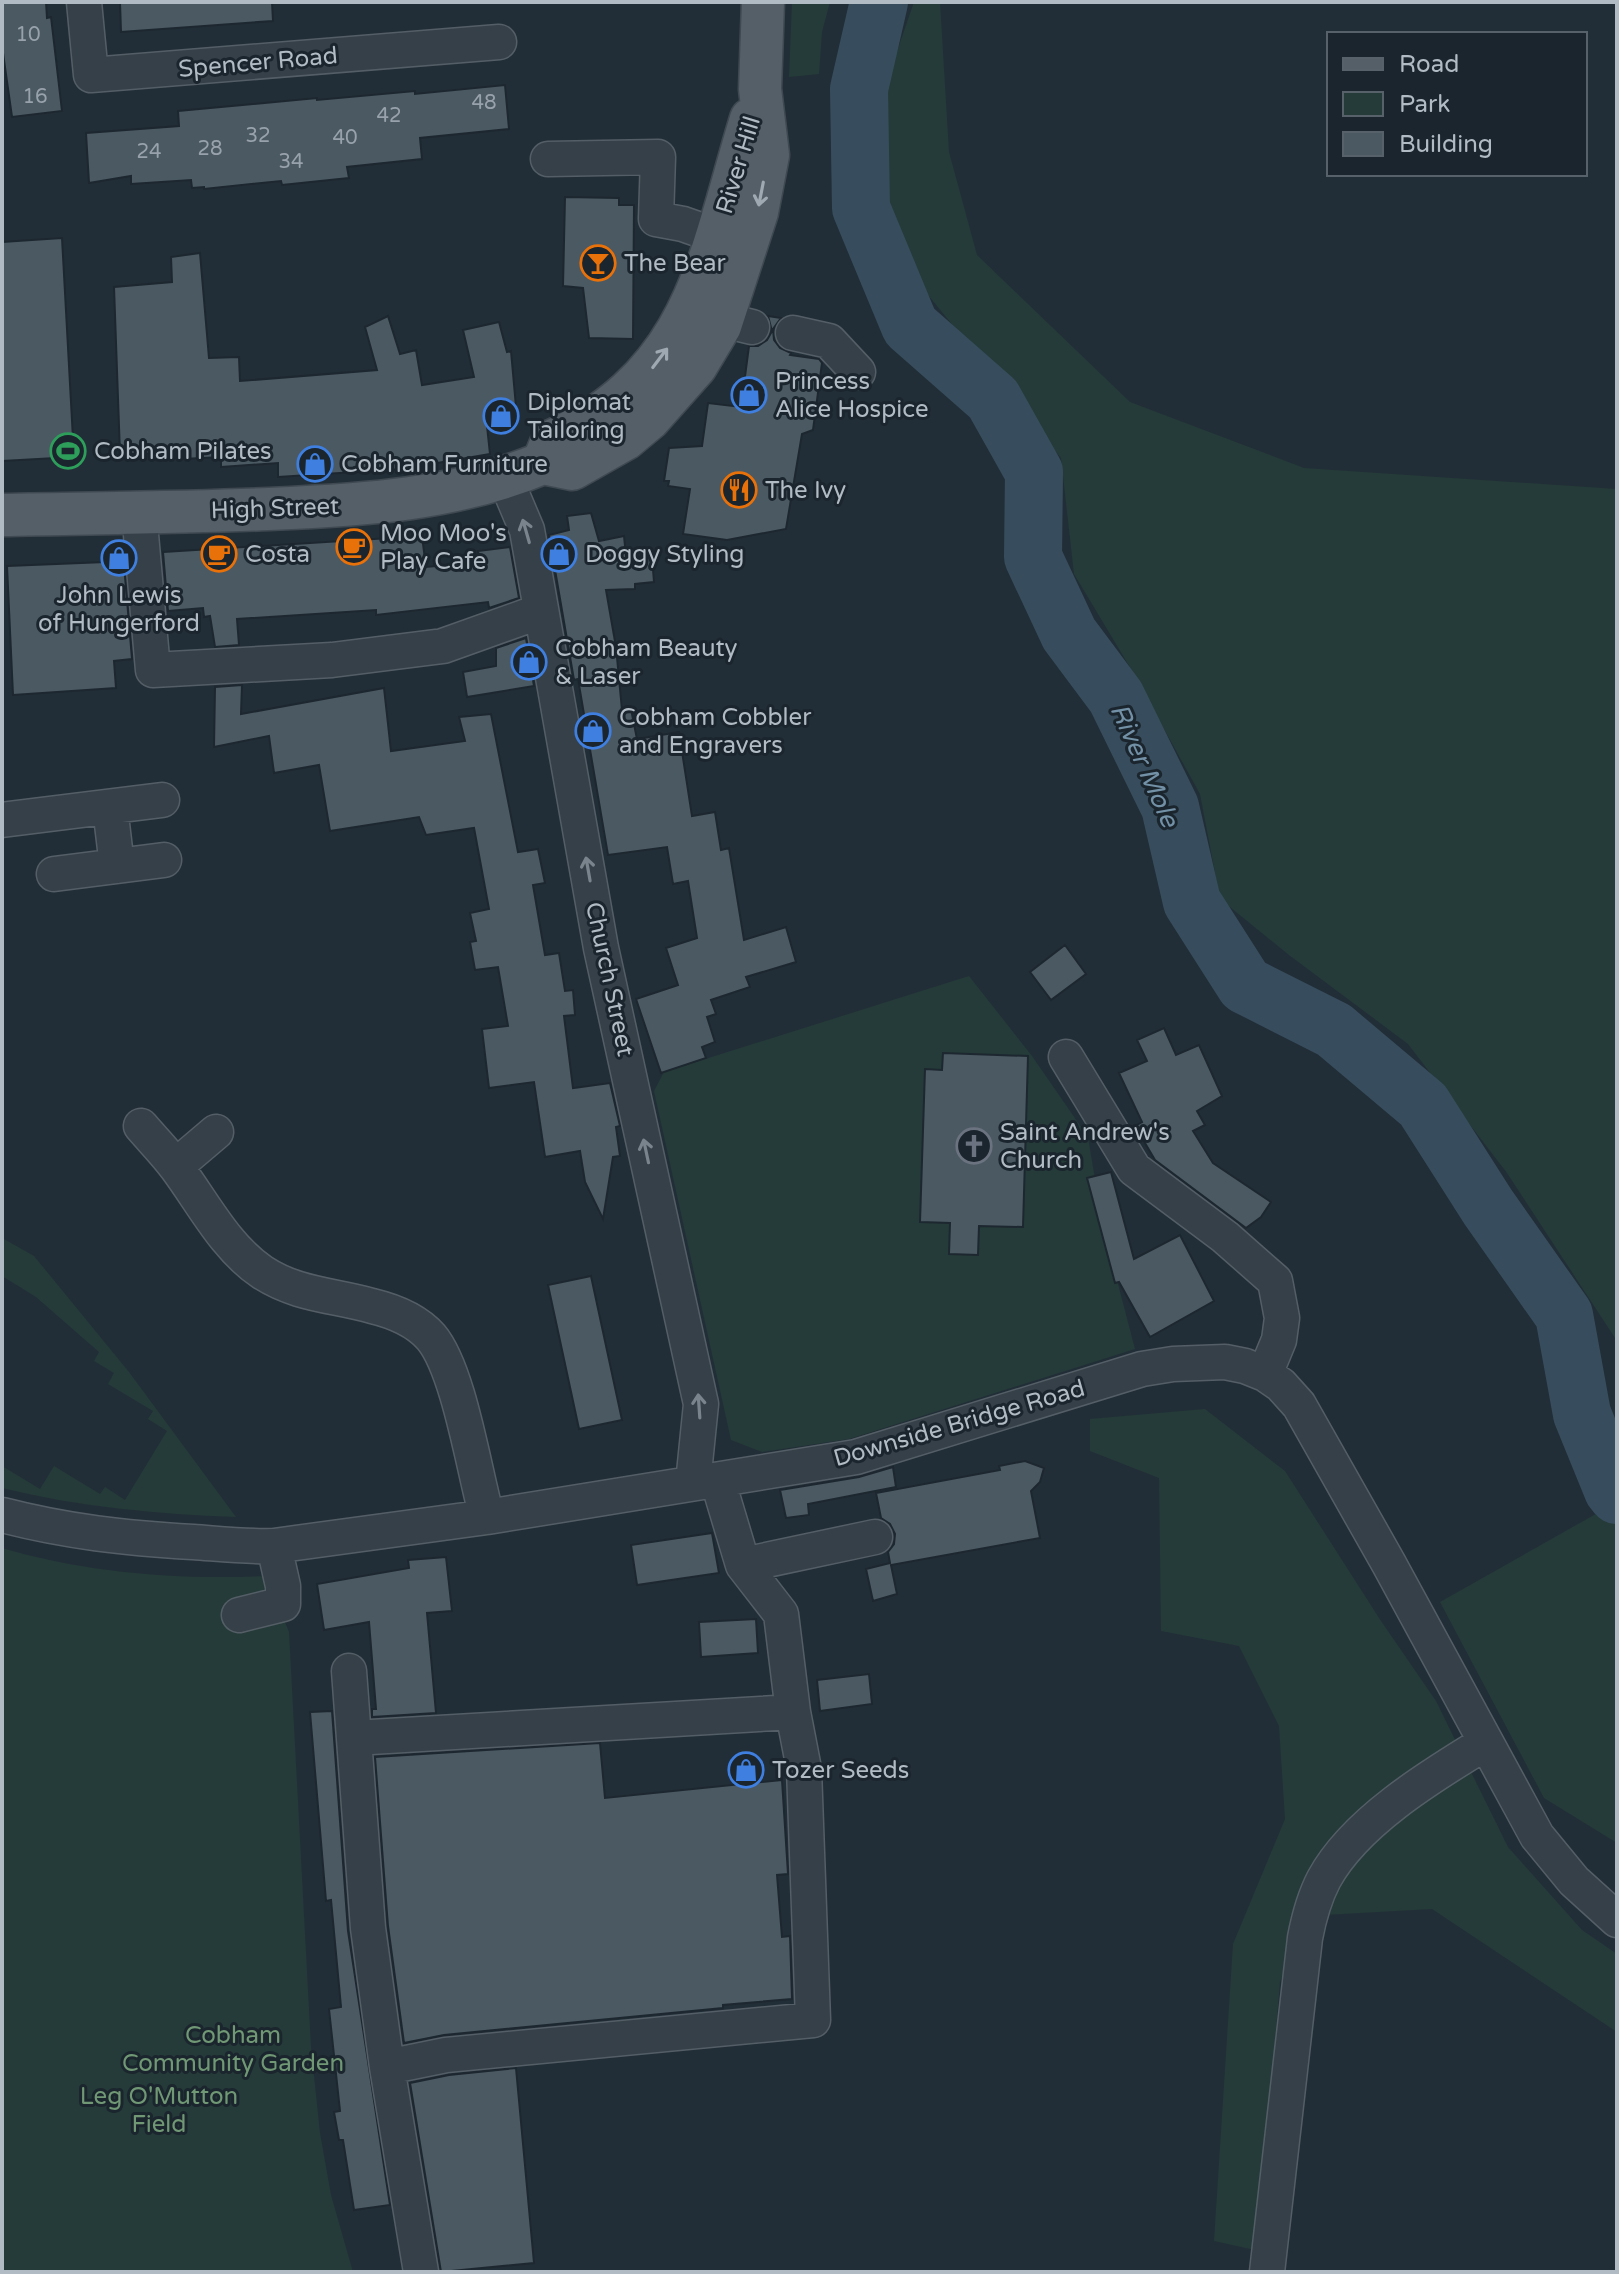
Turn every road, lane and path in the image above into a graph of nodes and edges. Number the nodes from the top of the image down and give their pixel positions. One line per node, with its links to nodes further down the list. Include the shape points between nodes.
1 (84, 2): 3 (street, Spencer Road, via 91,75)
2 (763, 2): 4 (main road)
3 (499, 42)
4 (760, 89): 6 (main road, River Hill); 9 (main road, River Hill, one-way to 9, via 768,155 737,323 675,393 625,439 572,469)
5 (548, 159): 6 (street, via 658,157 656,219)
6 (717, 236): 9 (main road, River Hill, one-way to 6, via 552,441 605,411 650,372 686,318)
7 (793, 333): 8 (street, via 829,341)
8 (858, 372)
9 (524, 470): 10 (main road, High Street, via 434,495 373,504); 12 (street, Church Street, one-way to 9, via 527,530)
10 (139, 512): 11 (main road, High Street); 12 (street, via 153,670 332,660 443,646)
11 (2, 515)
12 (541, 611): 24 (street, Church Street, one-way to 12, via 701,1404 601,948)
13 (162, 800): 14 (street)
14 (110, 807): 15 (street); 17 (street)
15 (2, 820)
16 (164, 860): 17 (street)
17 (117, 866): 18 (street)
18 (54, 874)
19 (1066, 1057): 23 (street, via 1134,1169 1275,1281 1282,1318)
20 (141, 1126): 22 (street)
21 (216, 1132): 22 (street)
22 (176, 1166): 26 (street, via 242,1255 268,1276 304,1292 384,1309 430,1335 456,1391)
23 (1265, 1374): 24 (street, Downside Bridge Road, via 1225,1362 1142,1369 856,1457); 34 (street, Downside Bridge Road, via 1281,1385 1315,1429)
24 (707, 1481): 26 (street, Downside Bridge Road); 29 (street, Church Street, via 722,1495)
25 (2, 1515): 28 (street, Downside Bridge Road, via 114,1538)
26 (487, 1517): 28 (street, Downside Bridge Road)
27 (875, 1537): 29 (street)
28 (274, 1546): 30 (street, via 283,1604)
29 (743, 1565): 32 (street, via 781,1614)
30 (239, 1615)
31 (349, 1671): 33 (street)
32 (793, 1712): 33 (street); 36 (street, via 804,1769 813,2020 446,2055)
33 (354, 1738): 36 (street, via 368,1928)
34 (1485, 1743): 35 (street, Downside Bridge Road, via 1555,1861); 38 (street, via 1441,1770 1349,1844 1325,1877 1310,1911)
35 (1617, 1920)
36 (387, 2067): 37 (street)
37 (421, 2272)
38 (1267, 2272)

